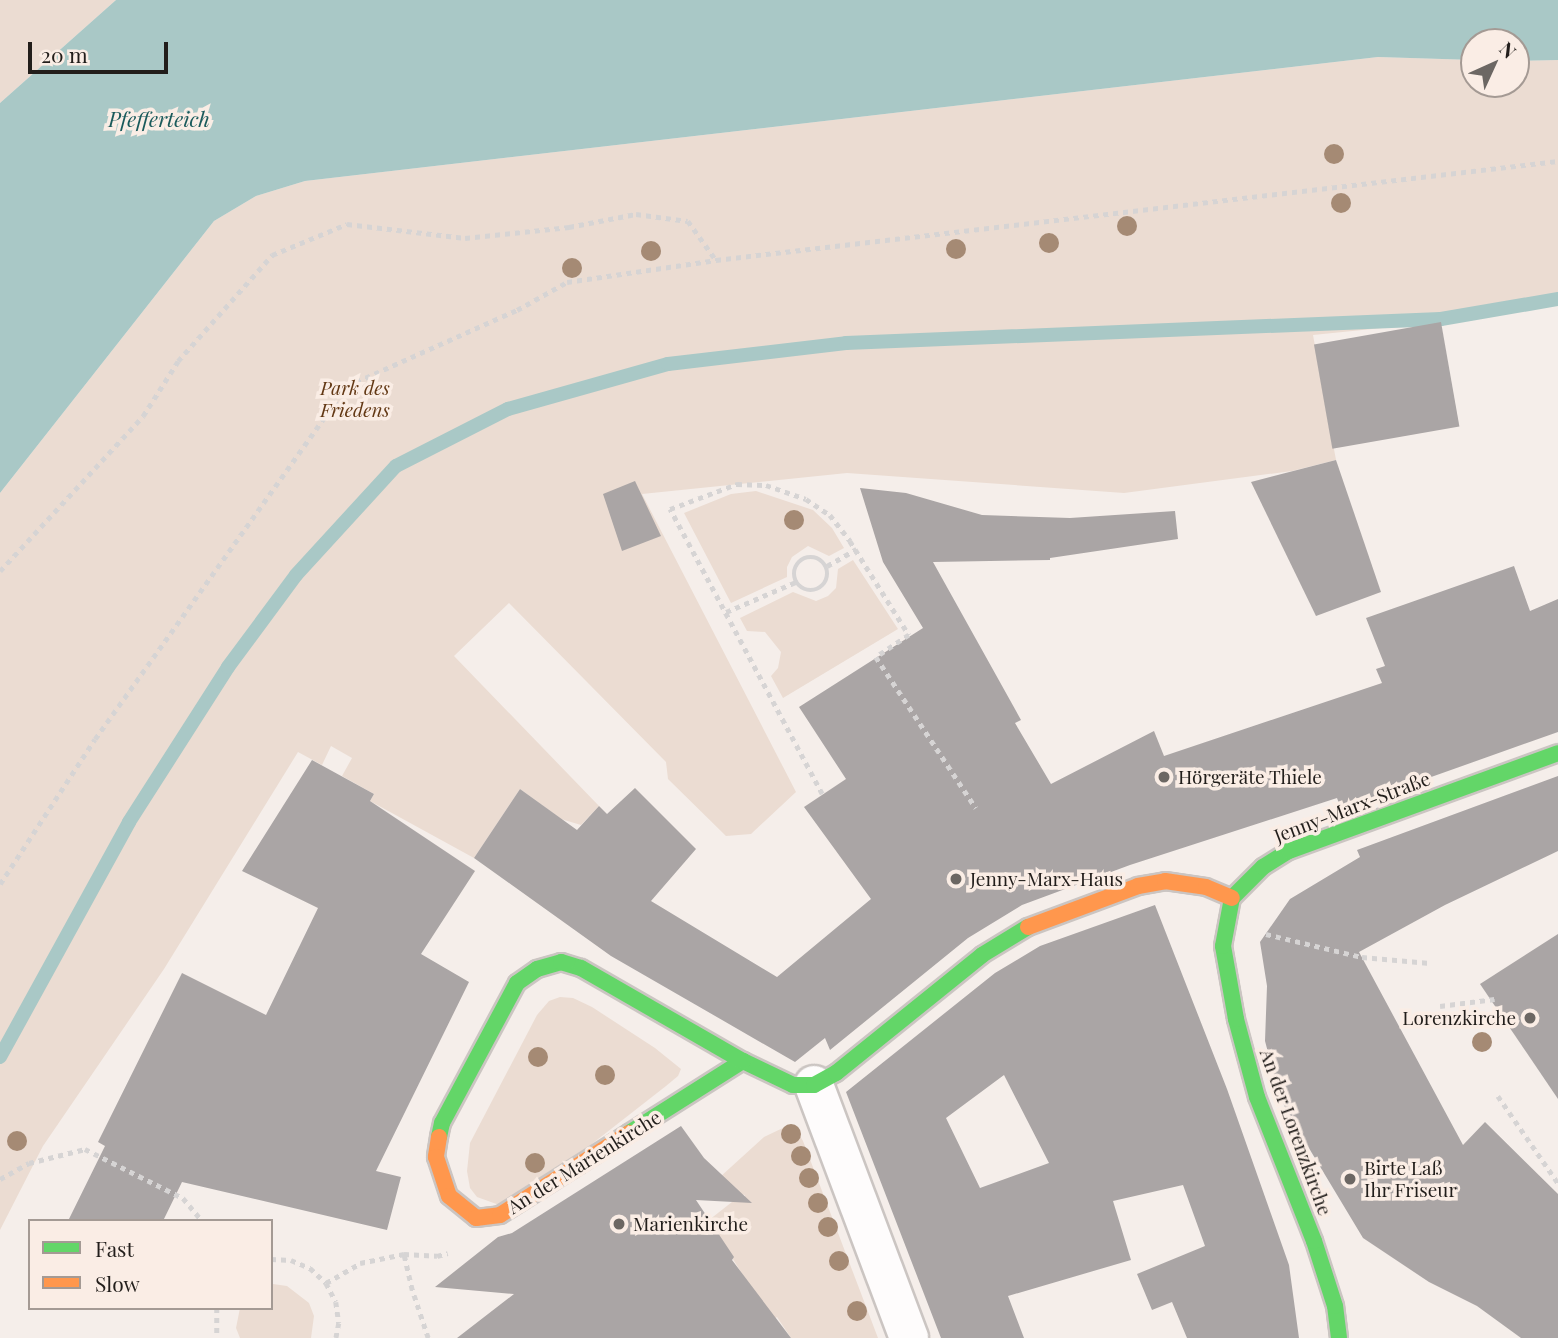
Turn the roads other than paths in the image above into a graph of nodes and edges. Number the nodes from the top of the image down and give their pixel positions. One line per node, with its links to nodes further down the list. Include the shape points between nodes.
1 (1558, 753): 2 (street, Jenny-Marx-Straße, via 1289,851 1263,867)
2 (1232, 898): 4 (street, via 1206,887 1166,881 1138,886 1030,926 982,955 836,1073); 6 (street, An der Lorenzkirche, via 1223,946 1236,1020 1257,1097 1335,1306)
3 (743, 1061): 3 (street, An der Marienkirche, via 581,968 561,962 537,968 517,984 442,1123 436,1157 449,1195 476,1218 500,1215); 4 (street, An der Marienkirche, via 793,1085)
4 (814, 1085): 5 (street)
5 (909, 1338)
6 (1339, 1338)

